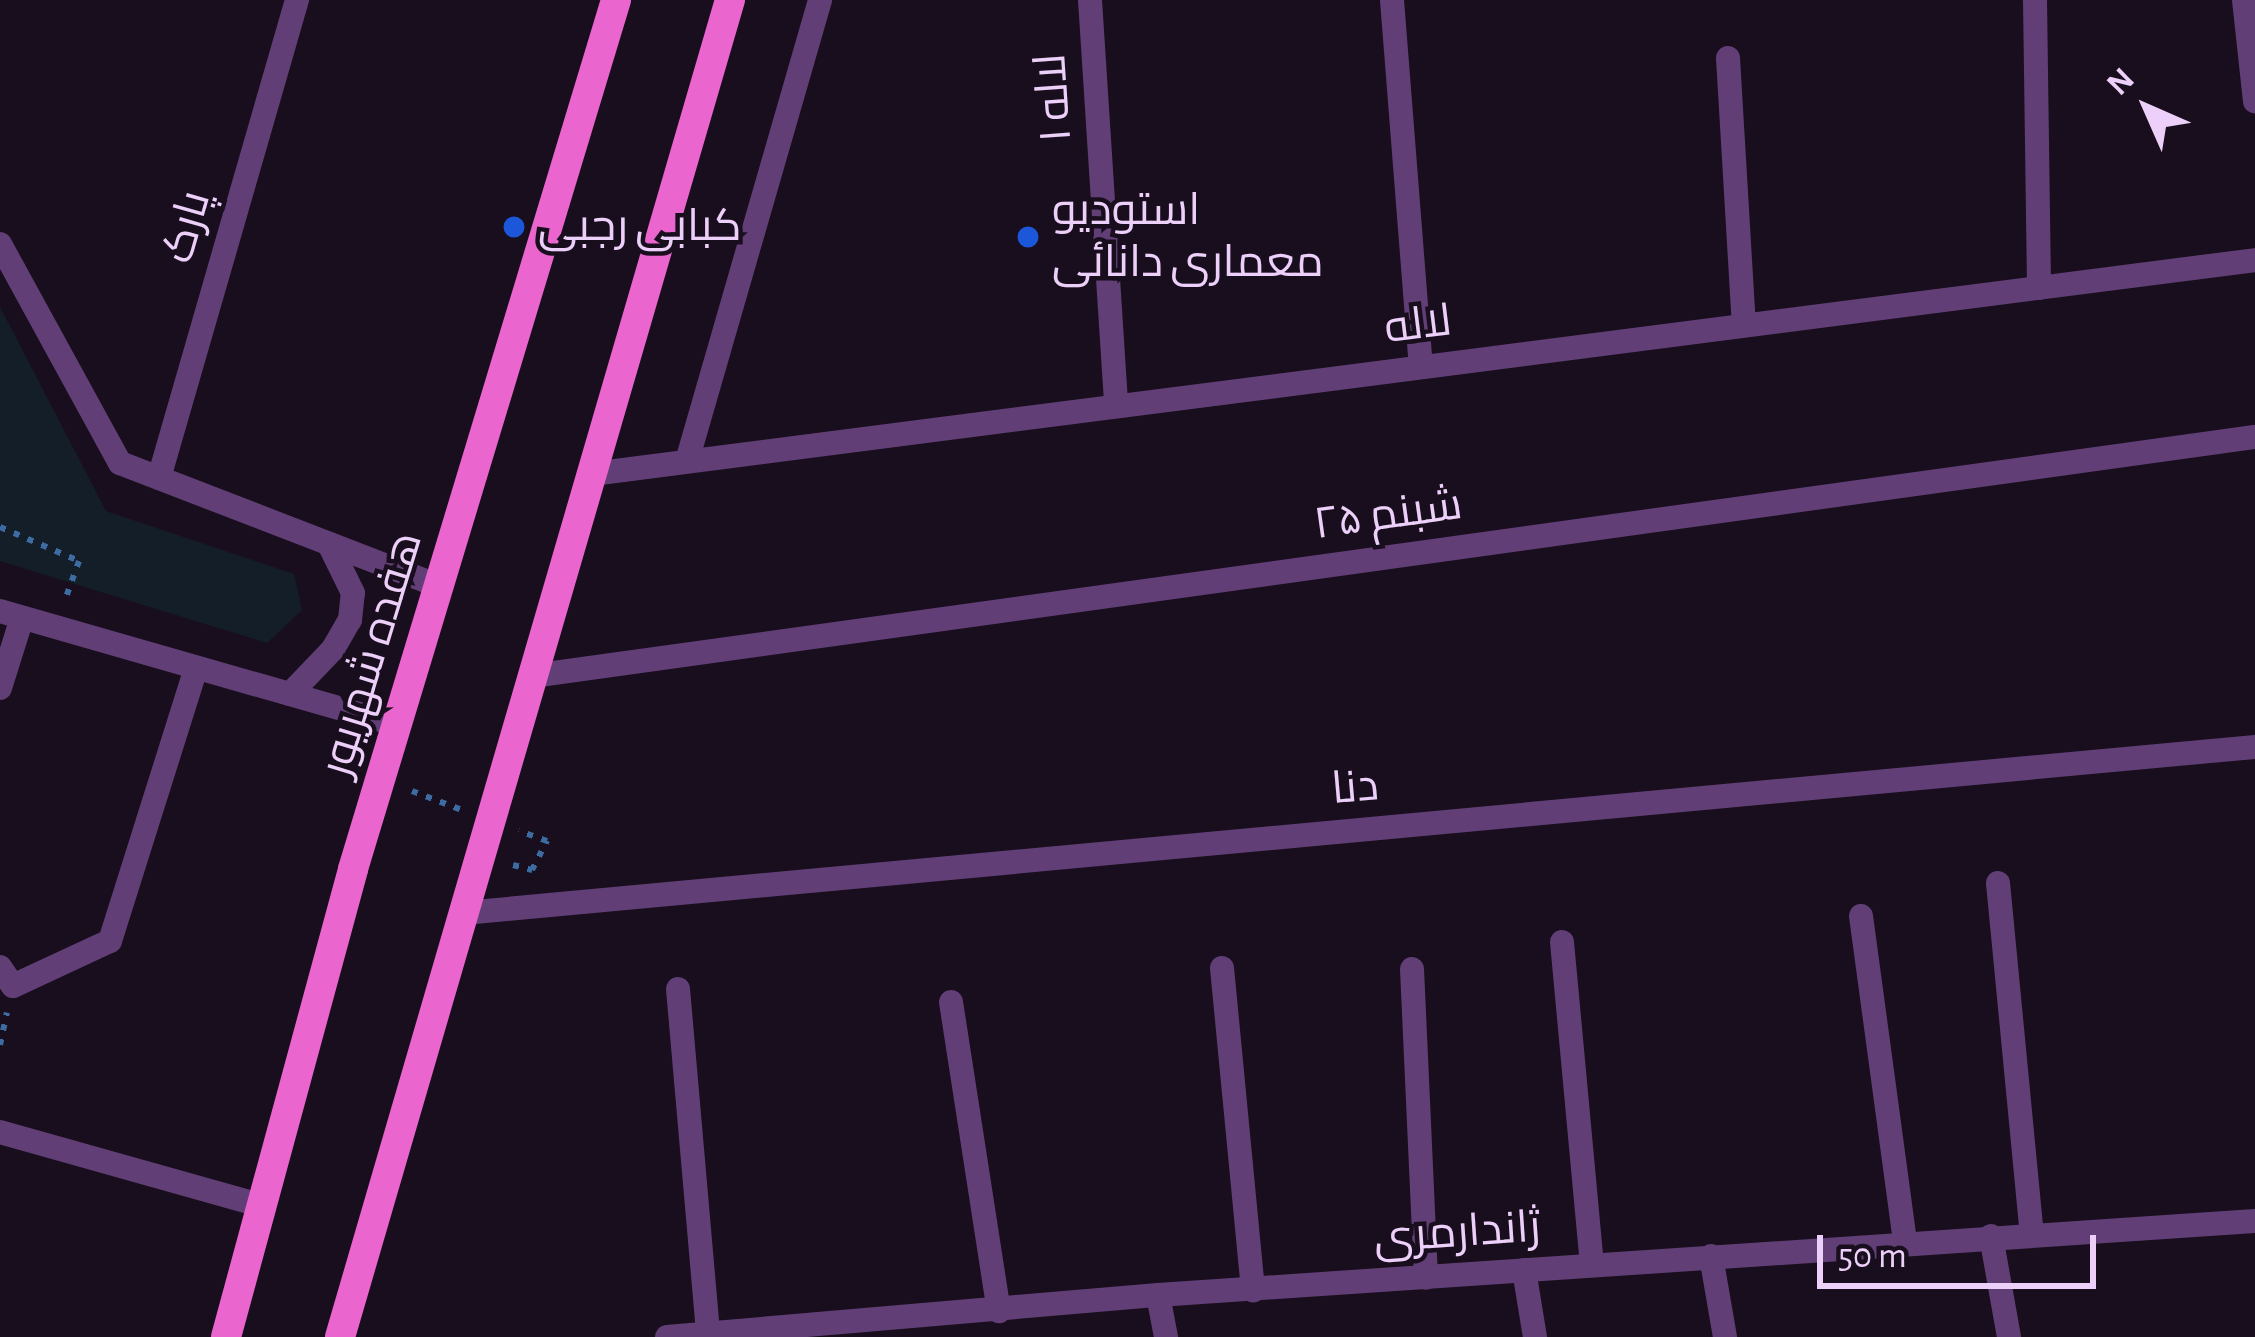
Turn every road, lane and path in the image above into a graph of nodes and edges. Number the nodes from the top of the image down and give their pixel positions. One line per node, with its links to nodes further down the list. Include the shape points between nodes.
1 (297, 0): 21 (street, پارک)
2 (616, 0): 24 (main road, هفده شهریور)
3 (730, 0): 20 (main road)
4 (820, 0): 19 (street)
5 (1090, 0): 17 (street, لاله ۱)
6 (1392, 0): 16 (street)
7 (2035, 0): 14 (street)
8 (2243, 0): 10 (street)
9 (1728, 58): 15 (street)
10 (2254, 85)
11 (0, 244): 13 (street)
12 (2255, 260): 14 (street, لاله)
13 (7, 270): 21 (street, via 120,463)
14 (2039, 288): 15 (street, لاله)
15 (1744, 325): 16 (street, لاله)
16 (1421, 367): 17 (street, لاله)
17 (1116, 406): 19 (street, لاله)
18 (2255, 437): 28 (street, شبنم ۲۵)
19 (687, 461): 20 (street, لاله)
20 (592, 473): 28 (main road)
21 (159, 478): 23 (street)
22 (0, 527): 26 (path, via 80,561)
23 (329, 544): 24 (street); 30 (street, via 353,593 350,620)
24 (439, 586): 31 (main road, هفده شهریور)
25 (11, 614): 26 (street); 29 (street)
26 (55, 627): 27 (street)
27 (196, 669): 30 (street); 41 (street, via 110,941 13,986)
28 (532, 676): 38 (main road)
29 (0, 688)
30 (290, 694): 31 (street)
31 (397, 725): 47 (main road, هفده شهریور)
32 (2255, 747): 38 (street, دنا)
33 (391, 784): 34 (path)
34 (480, 816)
35 (502, 824): 36 (path, via 547,841)
36 (532, 870)
37 (1998, 883): 49 (street)
38 (464, 913): 62 (main road)
39 (1861, 916): 51 (street)
40 (1562, 942): 53 (street)
41 (0, 967)
42 (1222, 968): 56 (street)
43 (1412, 969): 55 (street)
44 (678, 989): 60 (street)
45 (951, 1002): 58 (street)
46 (0, 1132): 47 (street)
47 (263, 1206): 61 (main road, هفده شهریور)
48 (2255, 1221): 49 (street, ژاندارمری)
49 (2032, 1233): 50 (street, ژاندارمری)
50 (1990, 1236): 51 (street, ژاندارمری); 67 (street)
51 (1905, 1240): 52 (street, ژاندارمری)
52 (1712, 1256): 53 (street, ژاندارمری); 66 (street)
53 (1592, 1265): 54 (street, ژاندارمری)
54 (1524, 1270): 55 (street, ژاندارمری); 65 (street)
55 (1426, 1278): 56 (street, ژاندارمری)
56 (1253, 1291): 57 (street, ژاندارمری)
57 (1158, 1295): 58 (street, ژاندارمری); 64 (street)
58 (998, 1311): 59 (street, ژاندارمری)
59 (915, 1328): 60 (street, ژاندارمری)
60 (708, 1334): 63 (street, ژاندارمری)
61 (226, 1337)
62 (340, 1337)
63 (667, 1337)
64 (1166, 1337)
65 (1535, 1337)
66 (1725, 1337)
67 (2009, 1337)

